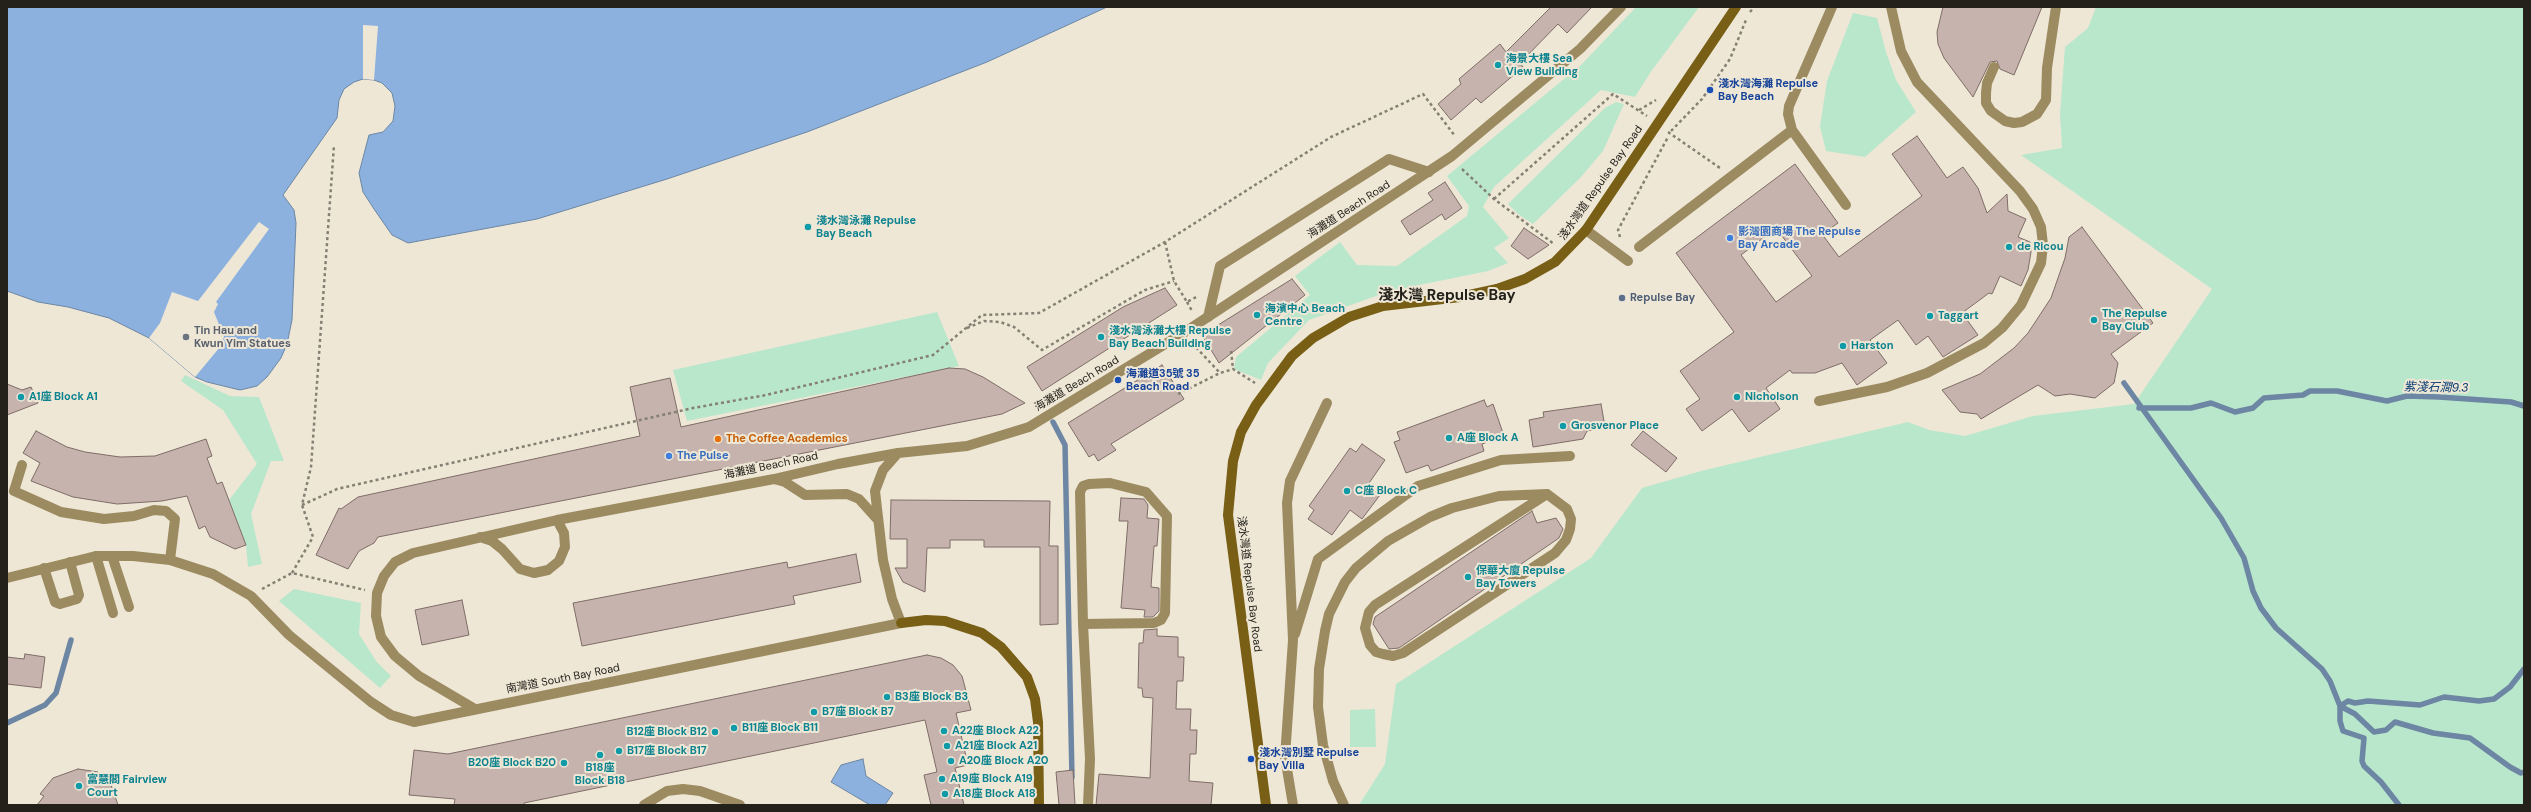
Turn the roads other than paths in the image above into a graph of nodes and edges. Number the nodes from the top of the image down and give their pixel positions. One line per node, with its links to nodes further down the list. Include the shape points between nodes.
1 (1621, 7): 8 (street, 海灘道 Beach Road, via 1580,49 1498,120)
2 (1736, 7): 10 (main road, 淺水灣道 Repulse Bay Road)
3 (1832, 7): 7 (street, via 1789,106)
4 (1892, 7): 14 (street, via 1901,51 1917,82 2020,191 2033,209 2041,227 2041,263 2021,305 2002,328 1984,343 1927,373 1887,387)
5 (2056, 7): 6 (street, via 2049,52 2046,100 2037,114 2026,121 2014,123 2005,121 1991,111 1986,104 1986,93)
6 (1994, 67)
7 (1792, 130): 9 (street); 11 (street)
8 (1429, 172): 13 (street, 海灘道 Beach Road); 13 (street, via 1389,159 1220,266)
9 (1846, 205)
10 (1586, 230): 12 (street); 40 (main road, 淺水灣道 Repulse Bay Road, via 1566,252 1542,270 1497,289 1460,297 1396,304 1349,317 1303,346 1292,356 1265,390 1248,419 1236,449 1230,474 1228,515)
11 (1639, 247)
12 (1628, 262)
13 (1208, 317): 16 (street, 海灘道 Beach Road, via 1029,427 967,446)
14 (1819, 401)
15 (1327, 403): 34 (street, via 1290,481 1288,510)
16 (898, 453): 19 (street, 海灘道 Beach Road); 21 (street, via 887,464 875,490)
17 (1570, 456): 34 (street, via 1502,460 1418,486 1318,559)
18 (22, 465): 26 (street, via 14,491 61,512 104,519 134,516 154,510 166,511 175,520)
19 (774, 479): 21 (street, via 785,482 806,495 846,494 859,499); 22 (street, 海灘道 Beach Road)
20 (1547, 494): 20 (street, via 1567,509 1572,519 1566,540 1554,553 1402,653 1393,656 1376,652 1370,644 1365,628 1369,612 1375,605); 42 (street, via 1499,496 1452,508 1430,517 1388,541 1356,568 1345,582 1329,614 1325,631 1319,669 1318,707 1323,745 1333,781)
21 (876, 519): 32 (street, via 886,580)
22 (557, 520): 23 (street, 海灘道 Beach Road); 23 (street, via 564,533 565,547 559,561 548,570 534,573 520,569 502,549 492,541)
23 (480, 537): 35 (street, 海灘道 Beach Road, via 413,553 395,562 380,584 376,616 381,636 395,656 419,676)
24 (96, 556): 25 (street, 南灣道 South Bay Road); 27 (street, 南灣道 South Bay Road); 31 (street)
25 (112, 556): 26 (street, 南灣道 South Bay Road); 30 (street)
26 (170, 560): 35 (street, 南灣道 South Bay Road, via 213,574 251,596 289,635 371,702 391,715 414,722)
27 (70, 562): 28 (street, 南灣道 South Bay Road); 28 (street, via 79,595 77,599 60,604 55,602)
28 (44, 568): 29 (street, 南灣道 South Bay Road)
29 (7, 578)
30 (129, 607)
31 (113, 613)
32 (902, 623): 35 (street, 南灣道 South Bay Road); 38 (main road, 南灣道 South Bay Road, via 945,621 982,634 1001,647 1027,678 1038,722)
33 (1083, 624): 33 (street, via 1080,492 1083,486 1089,484 1110,483 1146,492 1167,516 1165,613 1161,620 1154,623); 39 (street, via 1090,759)
34 (1293, 640): 41 (street, via 1285,757)
35 (475, 709)
36 (644, 805): 37 (street, via 667,791 683,789 700,790)
37 (740, 805)
38 (1039, 805)
39 (1088, 805)
40 (1266, 805)
41 (1293, 805)
42 (1344, 805)

